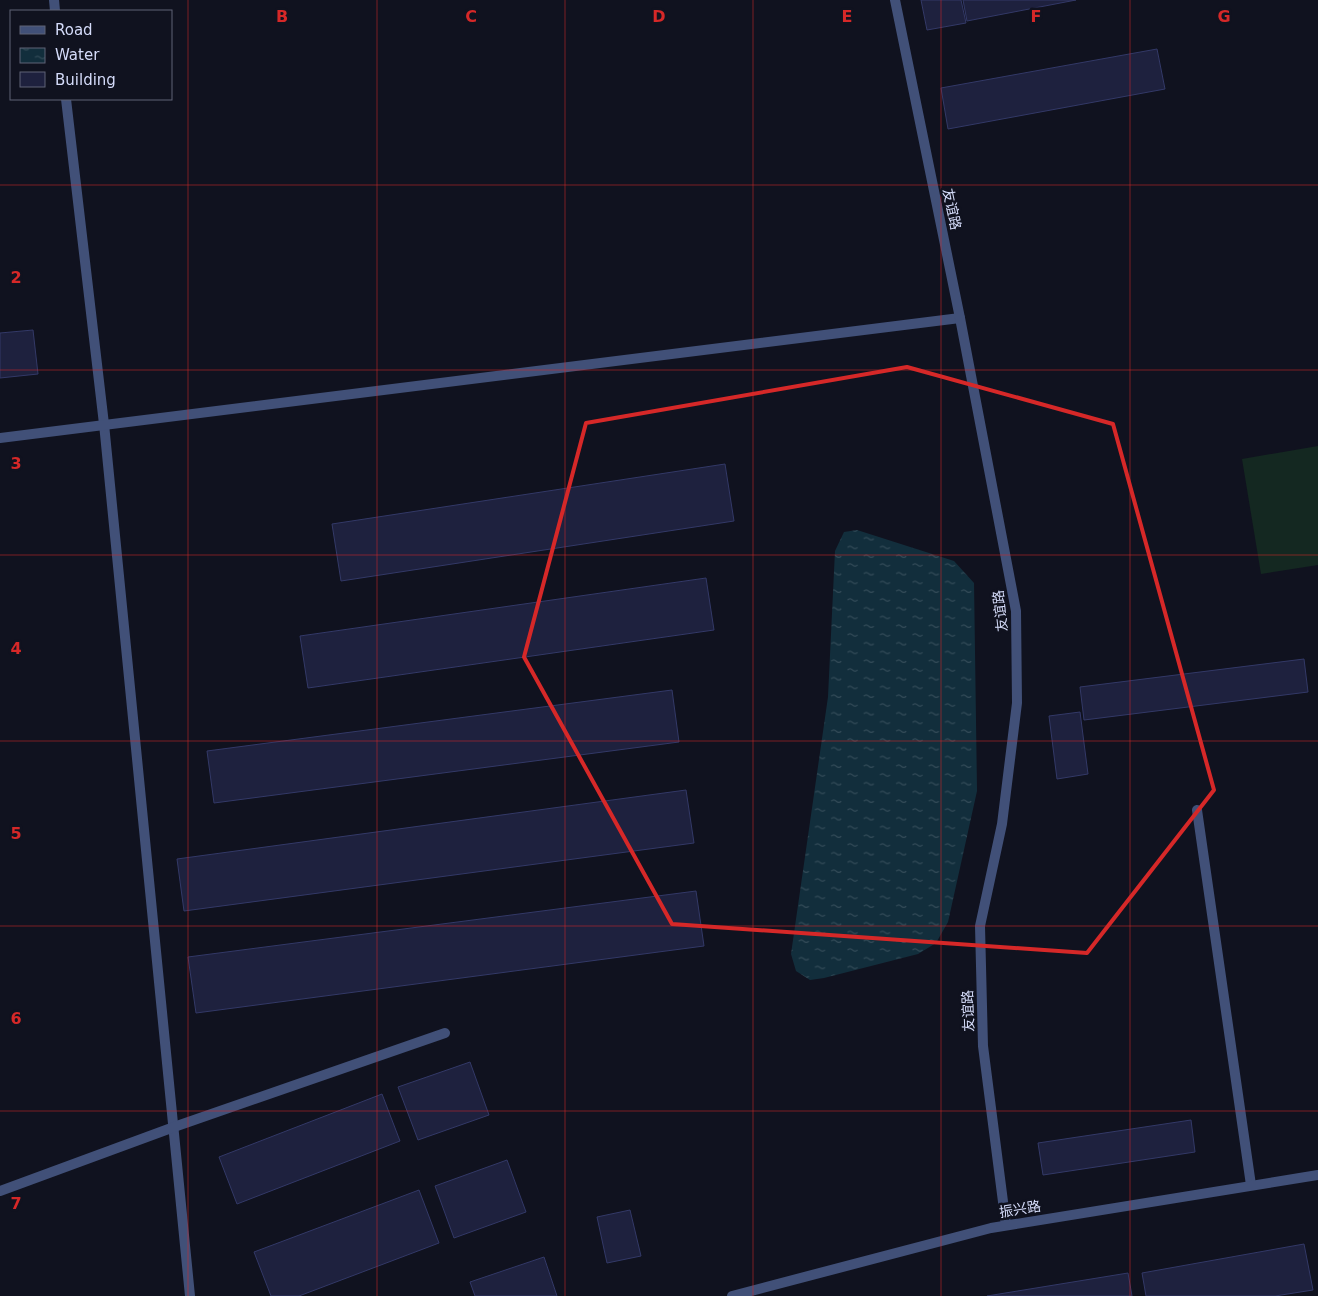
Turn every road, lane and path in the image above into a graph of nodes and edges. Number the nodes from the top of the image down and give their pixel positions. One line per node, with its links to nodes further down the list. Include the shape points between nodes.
1 (895, 0): 3 (street, 友谊路)
2 (66, 100): 4 (street)
3 (960, 318): 4 (street); 12 (street, 友谊路, via 1016,611 1017,704 1002,824 980,926 983,1046)
4 (104, 424): 5 (street); 8 (street)
5 (0, 438)
6 (1197, 810): 10 (street)
7 (445, 1032): 8 (street)
8 (174, 1127): 11 (street); 13 (street)
9 (1318, 1174): 10 (street, 振兴路)
10 (1251, 1185): 12 (street, 振兴路)
11 (0, 1191)
12 (1006, 1226): 14 (street, 振兴路)
13 (190, 1296)
14 (732, 1296)

